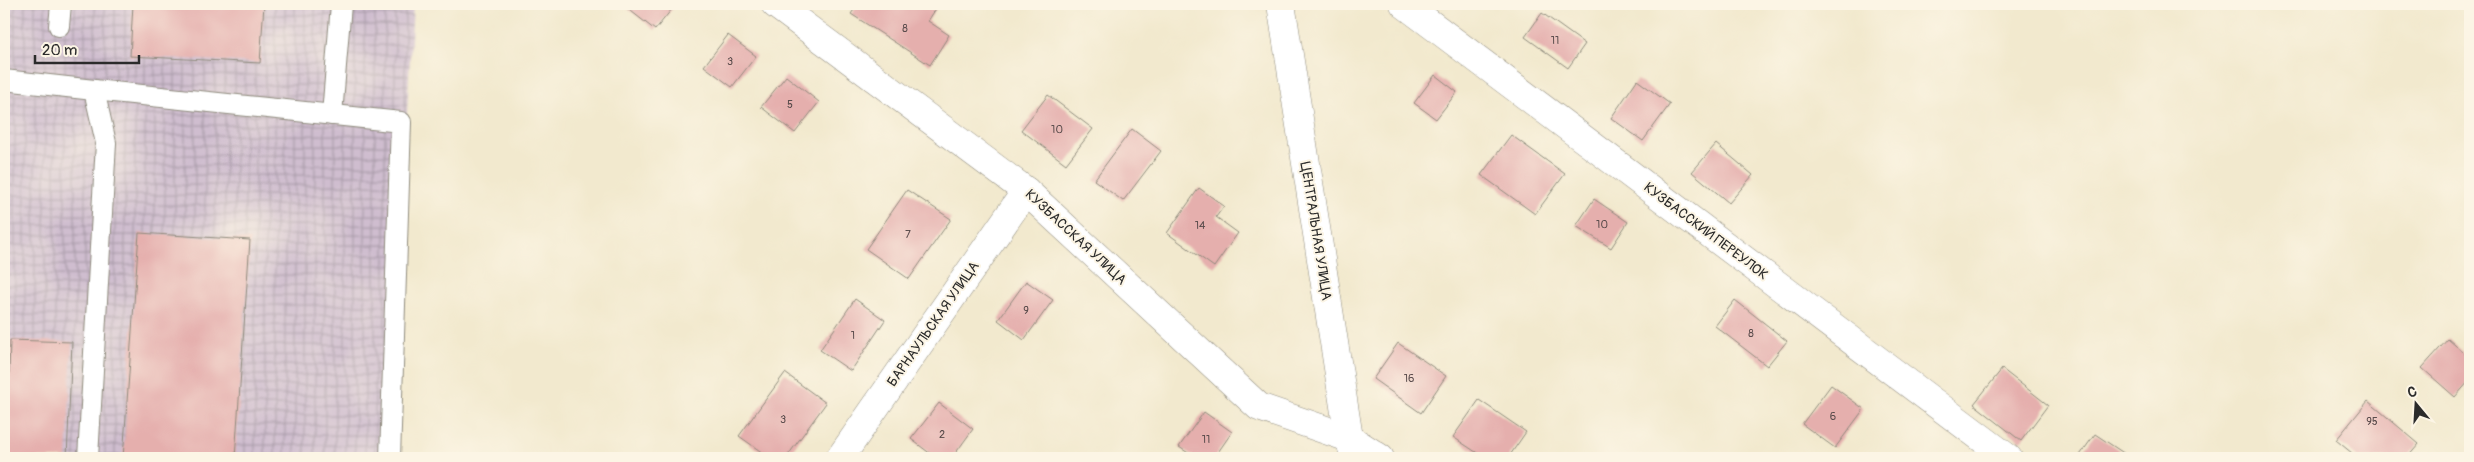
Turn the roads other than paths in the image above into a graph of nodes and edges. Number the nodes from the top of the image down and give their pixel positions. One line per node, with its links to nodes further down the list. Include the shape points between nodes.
1 (61, 4): 6 (lane)
2 (340, 4): 9 (lane)
3 (775, 4): 10 (street, КУЗБАССКАЯ УЛИЦА)
4 (1281, 4): 11 (street, ЦЕНТРАЛЬНАЯ УЛИЦА)
5 (1404, 4): 16 (street, КУЗБАССКИЙ ПЕРЕУЛОК)
6 (58, 26)
7 (4, 80): 8 (lane)
8 (94, 90): 9 (lane); 12 (lane, via 106,143)
9 (332, 115): 13 (lane, via 401,122)
10 (1026, 190): 11 (street, КУЗБАССКАЯ УЛИЦА, via 1259,407); 14 (street, БАРНАУЛЬСКАЯ УЛИЦА)
11 (1352, 448): 15 (street, КУЗБАССКАЯ УЛИЦА)
12 (88, 458)
13 (390, 458)
14 (840, 458)
15 (1380, 458)
16 (2008, 458)

